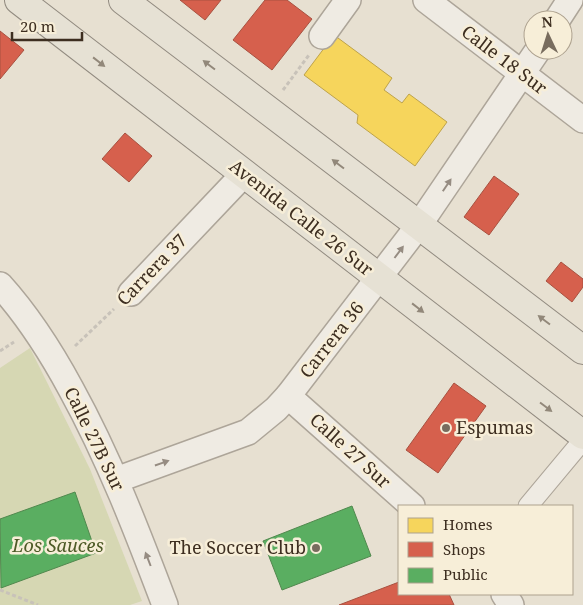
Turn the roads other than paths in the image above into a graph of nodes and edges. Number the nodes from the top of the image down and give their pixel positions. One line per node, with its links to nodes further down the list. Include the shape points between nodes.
1 (19, 0): 9 (main road, Avenida Calle 26 Sur, one-way to 9)
2 (123, 0): 10 (main road, one-way to 2)
3 (348, 0): 5 (street)
4 (426, 0): 7 (street, Calle 18 Sur)
5 (322, 36)
6 (531, 60): 7 (street, Carrera 36)
7 (522, 74): 8 (street, Calle 18 Sur); 10 (street, Carrera 36, one-way to 7)
8 (583, 120)
9 (244, 174): 11 (main road, Avenida Calle 26 Sur); 13 (street, Carrera 37)
10 (419, 226): 11 (street, Carrera 36, one-way to 10); 14 (main road, one-way to 10)
11 (379, 278): 15 (street, Carrera 36); 16 (main road, Avenida Calle 26 Sur, one-way to 16)
12 (0, 285): 18 (street, Calle 27B Sur, via 27,318 56,363)
13 (130, 293)
14 (583, 350)
15 (288, 396): 18 (street, Carrera 36, one-way to 15, via 248,432); 19 (street, Calle 27 Sur)
16 (583, 435)
17 (583, 440): 20 (street)
18 (116, 480): 21 (street, Calle 27B Sur, one-way to 18)
19 (411, 505)
20 (529, 505)
21 (165, 605)

